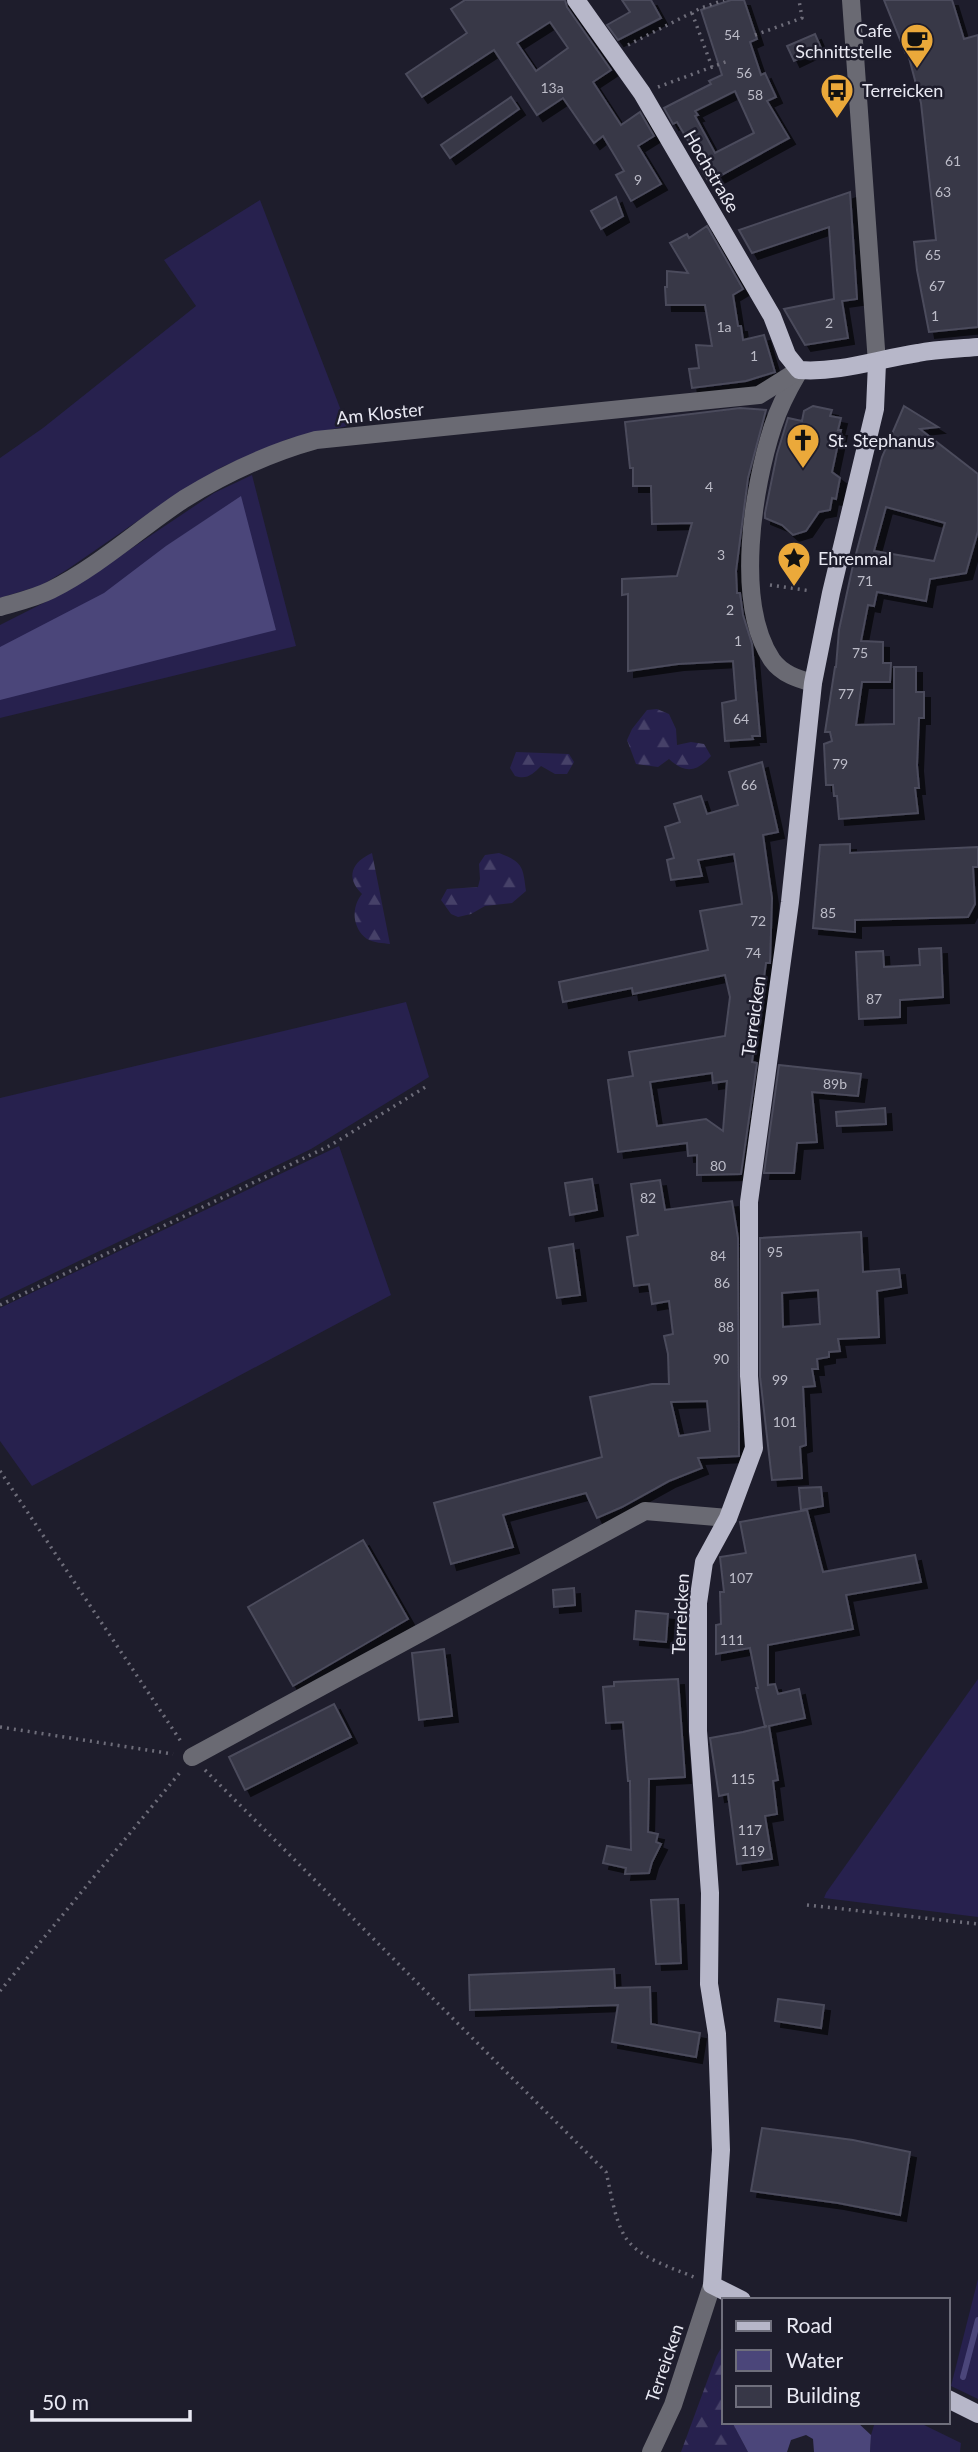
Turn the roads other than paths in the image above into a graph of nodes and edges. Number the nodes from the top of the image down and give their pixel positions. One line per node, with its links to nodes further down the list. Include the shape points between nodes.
1 (576, 0): 5 (main road, Hochstraße, via 642,93)
2 (846, 3): 4 (street, Terreicken)
3 (978, 346): 4 (main road)
4 (877, 363): 5 (main road, via 818,372); 7 (main road, Terreicken, via 875,409)
5 (799, 370): 6 (street, Am Kloster, via 760,396 316,440 281,450 186,499 49,591); 7 (street, via 782,402 767,451 751,545 751,582 759,631 773,662 791,676)
6 (0, 607)
7 (813, 683): 8 (main road, Terreicken, via 790,902 749,1202 749,1376 754,1448)
8 (728, 1518): 9 (street, via 645,1511); 10 (main road, Terreicken, via 704,1562 698,1604 698,1731 710,1893 709,1984 717,2034 722,2150)
9 (192, 1757)
10 (712, 2285): 11 (main road); 14 (street, Terreicken, via 673,2405)
11 (738, 2298)
12 (950, 2400): 13 (main road)
13 (978, 2414)
14 (651, 2452)

